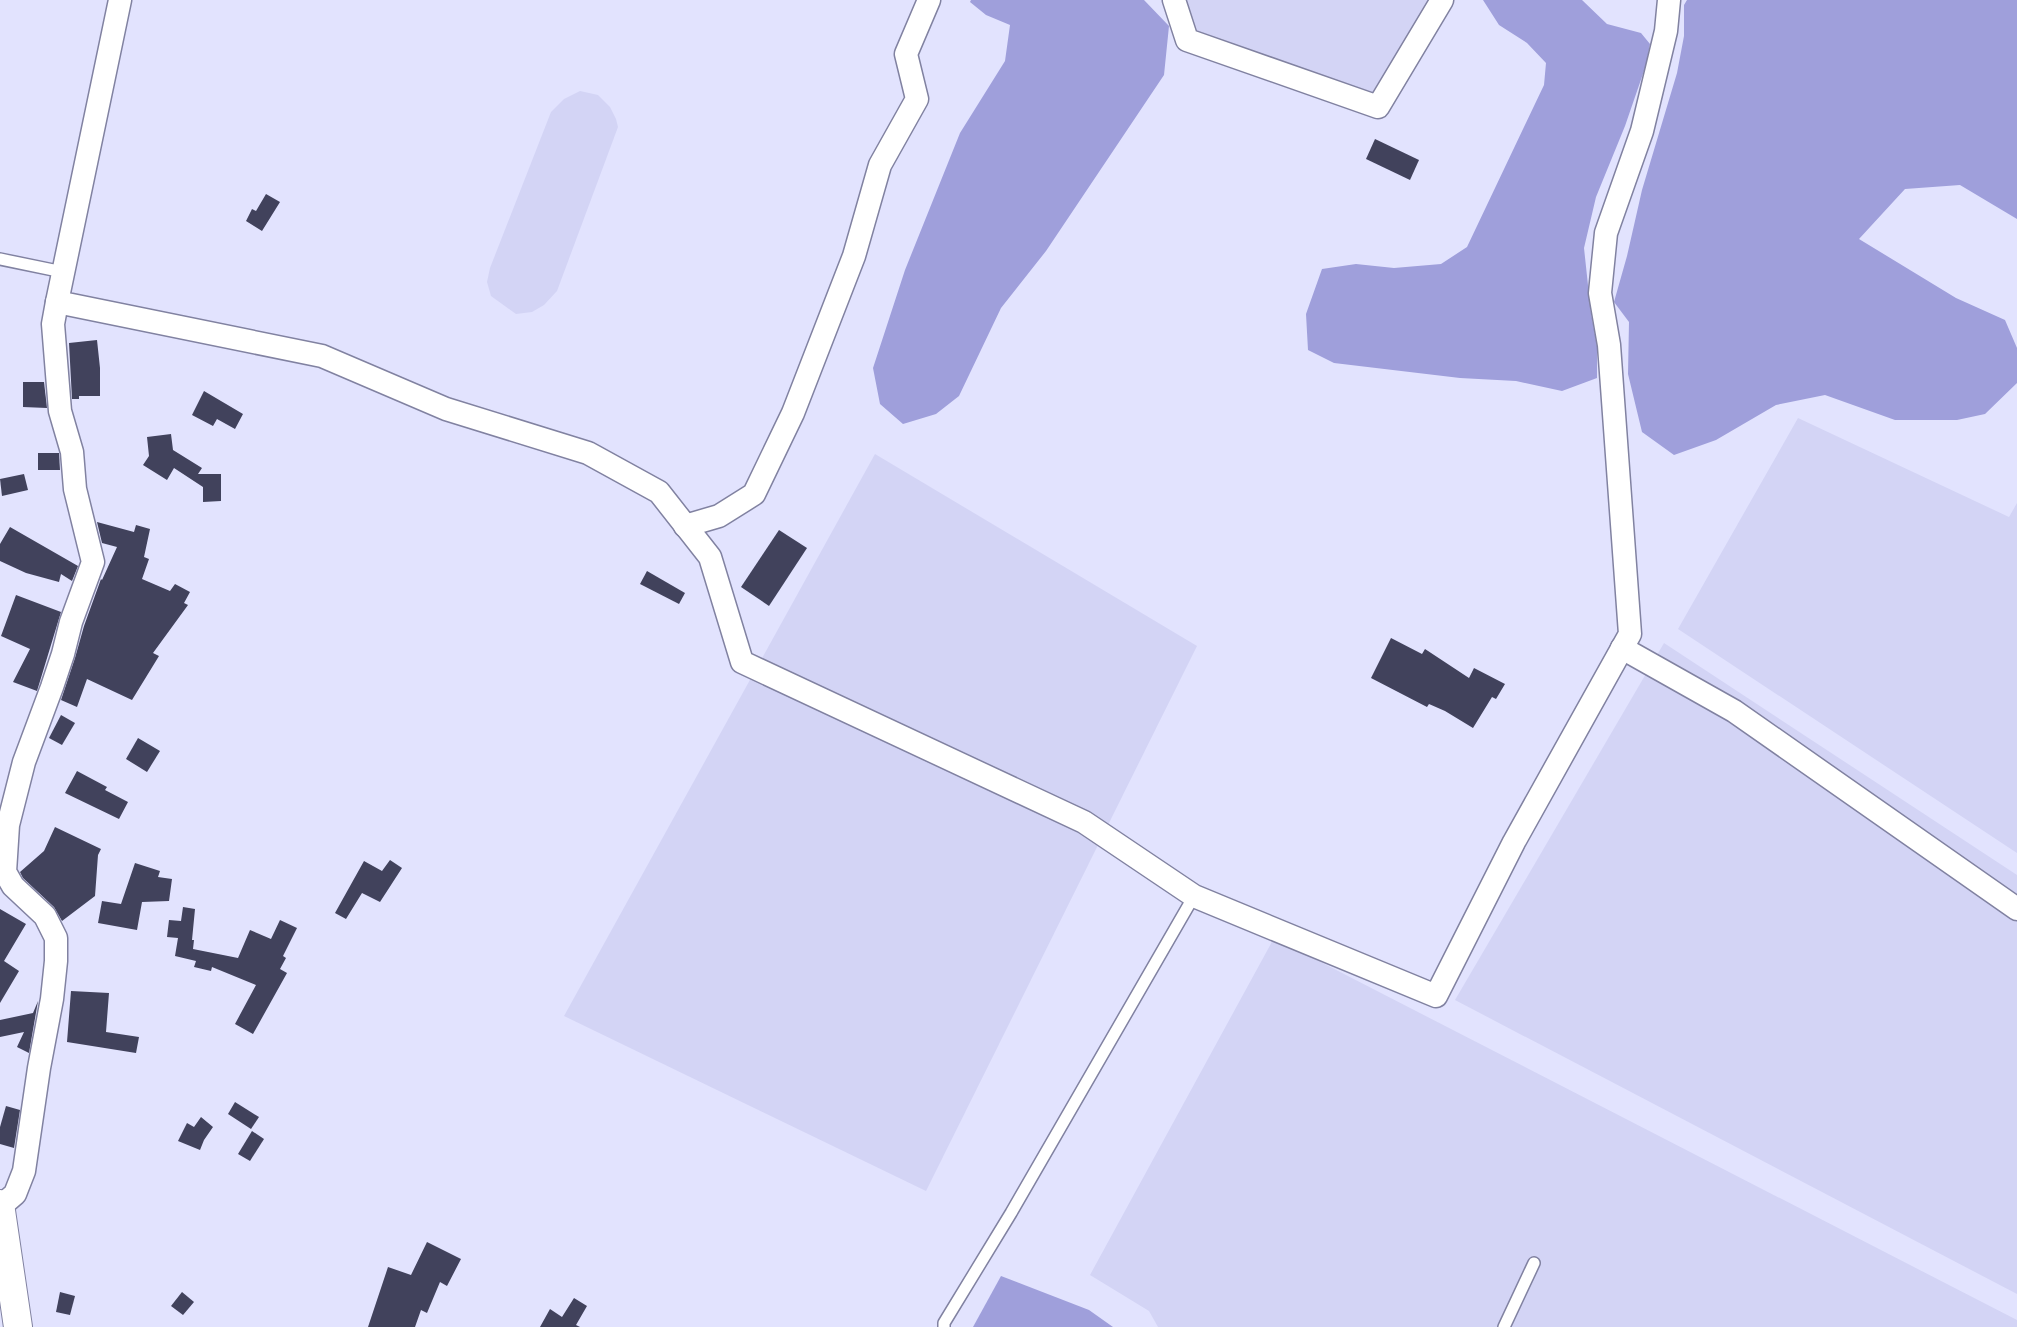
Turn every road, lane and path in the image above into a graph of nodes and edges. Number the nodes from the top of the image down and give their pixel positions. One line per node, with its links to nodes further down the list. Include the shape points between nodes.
1 (120, 0): 7 (street)
2 (929, 0): 9 (street, via 906,54 916,99 880,165 854,256 793,413 754,494 719,516)
3 (1174, 0): 4 (street, via 1187,40 1378,107)
4 (1442, 0)
5 (1669, 0): 10 (street, via 1666,31 1642,131 1606,233 1600,293 1609,345 1630,634)
6 (0, 259): 7 (lane)
7 (63, 272): 8 (street)
8 (57, 302): 9 (street, via 322,356 446,409 588,453 659,492); 11 (street, via 53,324 60,411 72,452 75,489 93,562 24,762 8,825)
9 (685, 526): 12 (street, via 710,557 742,662 1084,822)
10 (1622, 648): 12 (street, via 1514,842 1436,996); 13 (street, via 1734,711)
11 (3, 872): 14 (street, via 45,916 56,938 56,961 24,1171 15,1194)
12 (1194, 896): 17 (lane)
13 (2017, 909)
14 (0, 1205): 16 (main road)
15 (1534, 1263): 18 (lane)
16 (18, 1327)
17 (944, 1327)
18 (1504, 1327)

